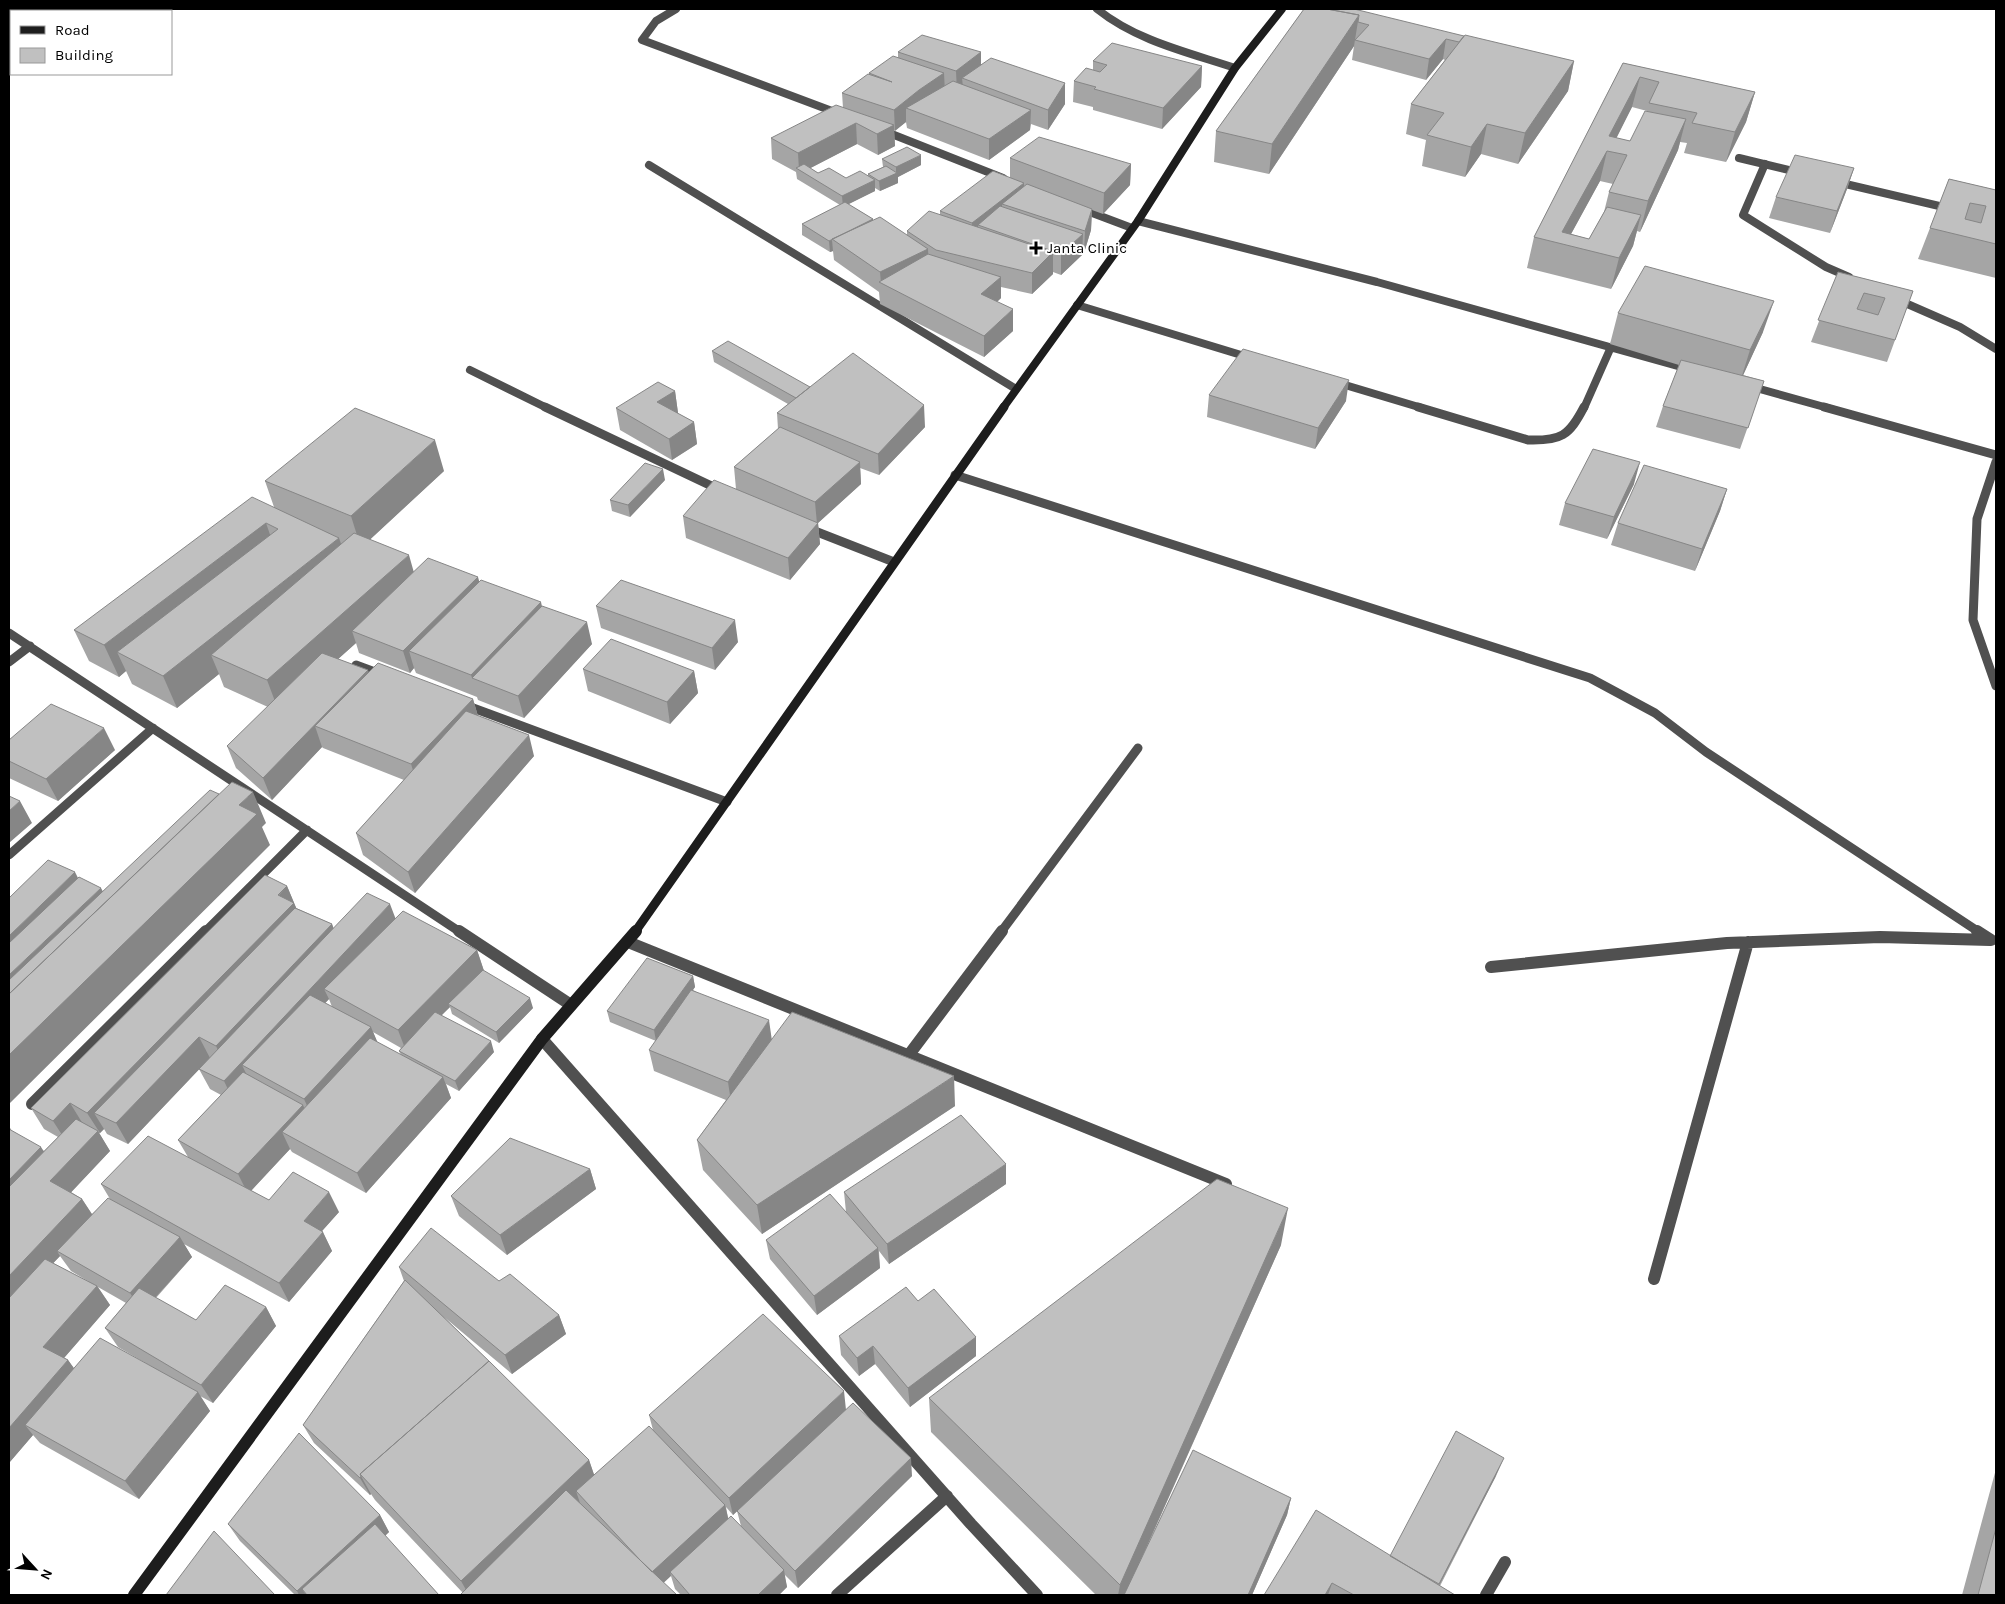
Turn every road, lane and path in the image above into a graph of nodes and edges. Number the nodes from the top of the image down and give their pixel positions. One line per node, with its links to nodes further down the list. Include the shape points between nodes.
1 (676, 9): 5 (street, via 656,21 642,40)
2 (1097, 9): 4 (street, via 1109,21 1129,31)
3 (1282, 9): 4 (street)
4 (1235, 68): 15 (street)
5 (846, 116)
6 (874, 127): 11 (street)
7 (1739, 158): 8 (street)
8 (1765, 164): 10 (street); 16 (street, via 1743,216 1826,267)
9 (649, 166): 26 (street)
10 (1813, 176)
11 (1012, 181)
12 (1833, 181): 14 (street)
13 (1067, 203): 15 (street)
14 (1958, 211)
15 (1135, 224): 18 (street); 19 (street, via 1376,282)
16 (1861, 283)
17 (1888, 295): 20 (street, via 1960,327)
18 (1077, 306): 21 (street); 26 (street)
19 (1611, 347): 23 (street); 24 (street, via 1576,423 1565,435 1547,441 1528,440)
20 (1996, 349)
21 (1265, 362)
22 (470, 370): 30 (street, via 634,451)
23 (1705, 373)
24 (1321, 378)
25 (1742, 384): 27 (street)
26 (1016, 389): 29 (street)
27 (1996, 455)
28 (1996, 462): 38 (street, via 1977,519 1973,620)
29 (955, 475): 32 (street); 45 (street, via 1590,678 1655,713 1706,752)
30 (733, 495)
31 (796, 523): 32 (street)
32 (894, 562): 42 (street)
33 (9, 633): 34 (street)
34 (30, 646): 35 (street); 40 (street)
35 (9, 662)
36 (356, 665): 37 (street)
37 (393, 679)
38 (1996, 686)
39 (458, 703): 42 (street)
40 (152, 728): 43 (street); 44 (street)
41 (1138, 748): 51 (street)
42 (727, 802): 46 (street)
43 (307, 830): 49 (street); 52 (street)
44 (9, 855)
45 (1994, 941): 47 (street, via 1880,937)
46 (628, 942): 49 (street); 51 (street)
47 (1748, 942): 48 (street); 54 (street)
48 (1491, 968)
49 (571, 1005): 50 (street)
50 (542, 1039): 55 (street); 57 (street)
51 (908, 1056): 53 (street)
52 (32, 1104)
53 (1232, 1187)
54 (1654, 1279)
55 (947, 1496): 58 (street); 59 (street)
56 (1505, 1562): 60 (street)
57 (134, 1595)
58 (837, 1595)
59 (1038, 1595)
60 (1486, 1595)

